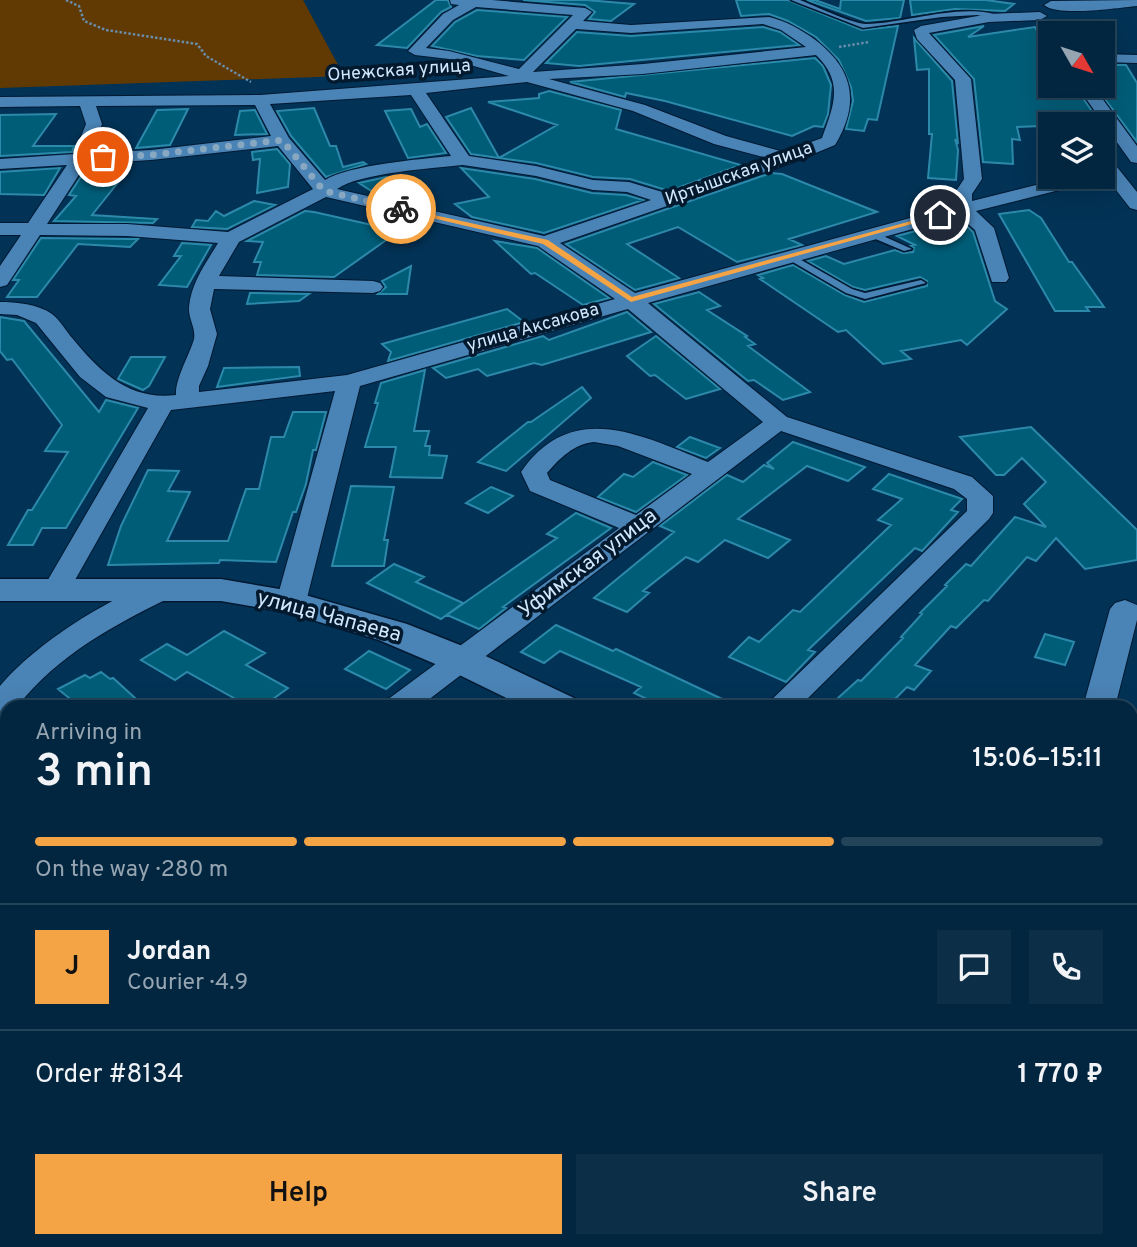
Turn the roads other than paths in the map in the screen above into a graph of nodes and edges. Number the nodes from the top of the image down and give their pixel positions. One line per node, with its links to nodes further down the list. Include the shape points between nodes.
1 (448, 0): 3 (street)
2 (794, 0): 6 (lane, via 863,26 977,13)
3 (474, 2): 7 (street, via 589,9); 11 (street, via 448,17 414,49 474,60)
4 (1137, 2): 5 (street)
5 (1053, 3): 6 (street, via 1042,23)
6 (1004, 19): 29 (street, via 921,30 963,79 973,179 963,194)
7 (569, 24): 8 (street, Иртышская улица, via 631,29 773,21); 11 (street)
8 (820, 50): 11 (street); 19 (street, Иртышская улица, via 838,67 843,84 841,108 830,141)
9 (1115, 58): 10 (street)
10 (1137, 59)
11 (524, 77): 12 (street, Онежская улица); 19 (street, Онежская улица, via 639,108 720,140)
12 (415, 89): 13 (street, Онежская улица); 20 (street)
13 (258, 92): 16 (street, Онежская улица); 17 (street)
14 (1093, 98): 21 (street)
15 (0, 102): 16 (street, Онежская улица)
16 (87, 102): 18 (street, via 94,124)
17 (282, 140): 18 (street); 26 (street)
18 (81, 158): 22 (street); 31 (street)
19 (788, 158): 27 (street, Иртышская улица)
20 (463, 160): 26 (street, via 347,178); 27 (street, via 593,185 629,187)
21 (1137, 160): 23 (street)
22 (0, 164)
23 (1115, 169)
24 (1115, 181): 28 (street)
25 (1043, 189): 29 (street, улица Аксакова)
26 (324, 191): 33 (street); 34 (street)
27 (670, 200): 34 (street, Иртышская улица)
28 (1137, 204)
29 (963, 210): 32 (street, улица Аксакова); 37 (street, via 984,228)
30 (0, 229): 31 (street)
31 (35, 229): 33 (street); 38 (street)
32 (869, 233): 35 (lane); 36 (street, улица Аксакова)
33 (231, 238): 39 (street)
34 (545, 242): 42 (street)
35 (907, 249)
36 (789, 256): 40 (lane, via 865,296); 42 (street, улица Аксакова)
37 (999, 278)
38 (0, 281)
39 (205, 282): 41 (street); 45 (street, via 199,309 206,334 197,366)
40 (921, 283)
41 (373, 287)
42 (631, 300): 44 (street, улица Аксакова); 46 (street)
43 (0, 309): 45 (street, улица Аксакова, via 20,309 44,318 88,372 114,392)
44 (349, 382): 45 (street, улица Аксакова); 52 (street)
45 (175, 402): 51 (street)
46 (778, 422): 47 (street, Уфимская улица); 58 (street, via 963,483 980,496 980,513)
47 (710, 472): 48 (street, Уфимская улица); 48 (street, via 605,434 580,436 548,455 534,472 539,485)
48 (639, 526): 54 (street, Уфимская улица)
49 (165, 589): 51 (street, улица Чапаева); 52 (street, улица Чапаева, via 221,590); 55 (street, via 63,644)
50 (0, 590): 51 (street, улица Чапаева)
51 (56, 590)
52 (291, 602): 54 (street, улица Чапаева, via 393,632)
53 (1125, 609): 59 (street)
54 (461, 660): 56 (street, Уфимская улица); 57 (street, улица Чапаева)
55 (15, 700)
56 (407, 700)
57 (544, 700)
58 (787, 700)
59 (1101, 700)

